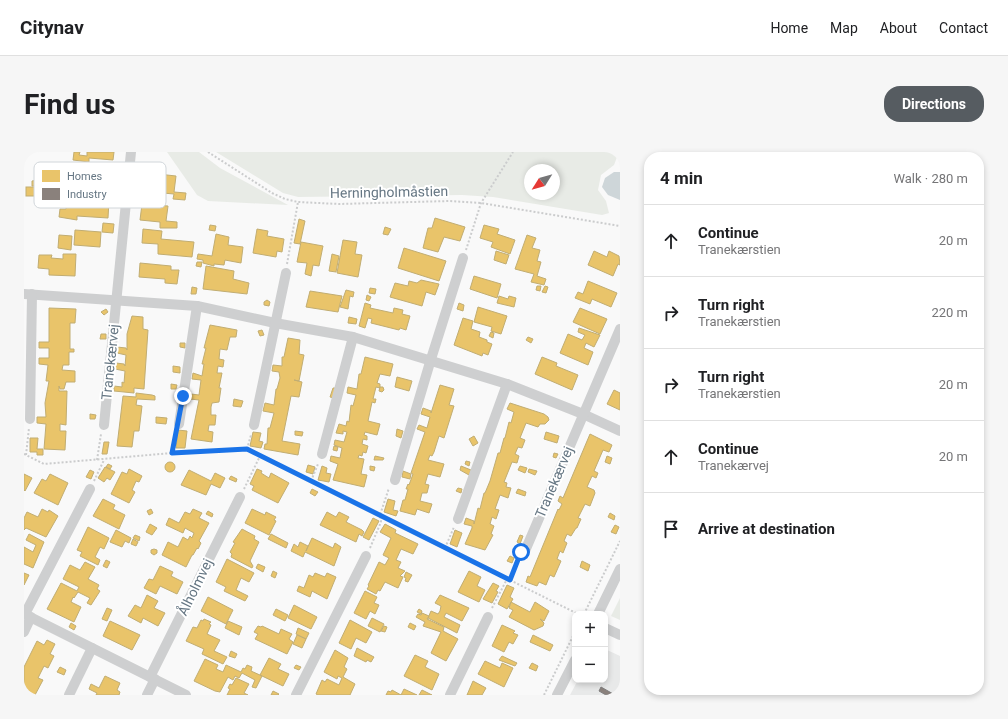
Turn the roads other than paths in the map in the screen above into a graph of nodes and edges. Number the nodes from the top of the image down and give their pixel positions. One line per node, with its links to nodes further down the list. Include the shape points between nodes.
1 (131, 152): 2 (street, Tranekærvej)
2 (130, 162)
3 (125, 208): 7 (street, Tranekærvej)
4 (463, 258): 12 (street)
5 (286, 273): 9 (street)
6 (28, 294): 7 (street); 15 (street)
7 (116, 299): 8 (street); 17 (street, Tranekærvej)
8 (197, 306): 9 (street); 16 (street)
9 (275, 323): 11 (street); 18 (street)
10 (620, 329): 14 (street, Tranekærvej)
11 (352, 336): 12 (street); 20 (street)
12 (430, 359): 13 (street); 21 (street)
13 (508, 384): 14 (street); 24 (street)
14 (583, 414): 19 (street); 25 (street, Tranekærvej)
15 (30, 419)
16 (179, 424)
17 (104, 425)
18 (254, 425)
19 (620, 431)
20 (322, 454)
21 (395, 480)
22 (90, 489): 29 (street)
23 (240, 497): 36 (street, Ålholmvej)
24 (458, 519)
25 (526, 551)
26 (366, 556): 40 (street)
27 (620, 569): 28 (street)
28 (599, 611)
29 (27, 615): 32 (street); 34 (street)
30 (488, 617): 41 (street)
31 (608, 629): 33 (street)
32 (24, 632)
33 (620, 635)
34 (92, 648): 36 (street); 37 (street)
35 (572, 666): 42 (street)
36 (153, 678): 38 (street, Ålholmvej); 39 (street)
37 (69, 695)
38 (147, 695)
39 (186, 695)
40 (296, 695)
41 (450, 695)
42 (557, 695)

